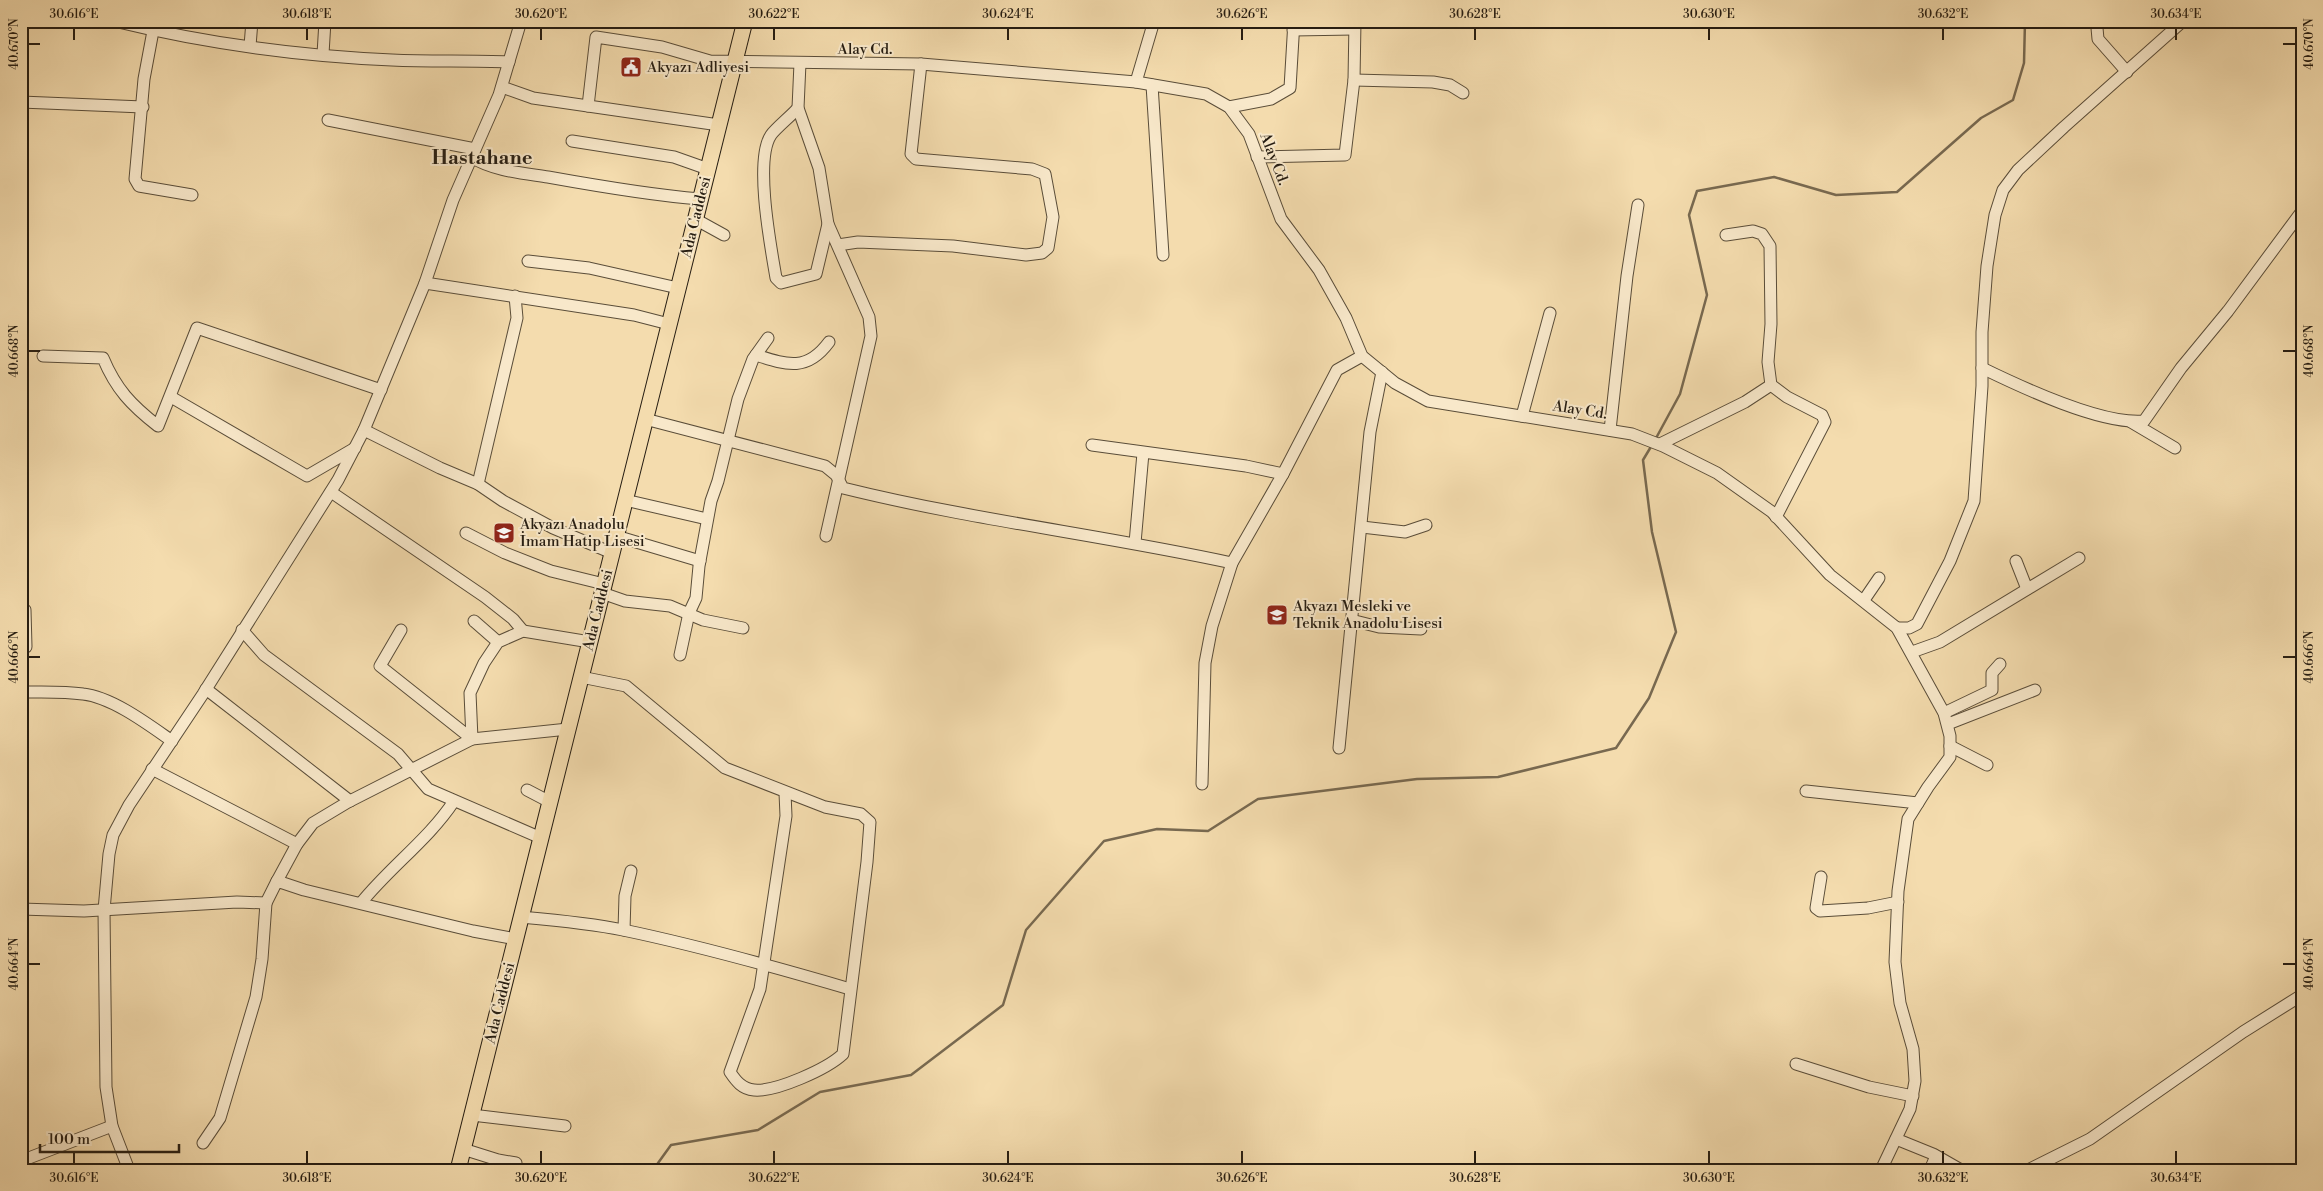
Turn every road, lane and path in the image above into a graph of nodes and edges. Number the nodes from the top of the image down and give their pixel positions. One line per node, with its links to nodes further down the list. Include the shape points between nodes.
1 (114, 21): 11 (street)
2 (252, 21): 12 (street)
3 (325, 21): 13 (street)
4 (521, 21): 15 (street)
5 (744, 21): 14 (main road, Ada Caddesi)
6 (1154, 21): 20 (street)
7 (2183, 21): 18 (street)
8 (1355, 25): 9 (street); 19 (street)
9 (1294, 26): 27 (street, via 1290,88 1271,99)
10 (2097, 28): 18 (street, via 2098,39)
11 (153, 31): 12 (street); 26 (street, via 144,80)
12 (250, 46): 13 (street)
13 (324, 54): 15 (street, via 391,60)
14 (735, 60): 16 (street, Alay Cd.); 25 (street, Alay Cd., via 710,61 662,47 596,37); 30 (main road, Ada Caddesi)
15 (509, 62): 22 (street)
16 (800, 63): 17 (street, Alay Cd.); 28 (street)
17 (921, 64): 20 (street, Alay Cd.); 43 (street, via 911,154 916,159 1032,169 1045,174 1053,217 1048,248 1042,253 1026,255 953,246 858,242)
18 (2127, 72): 56 (street, via 2018,170 2003,190 1995,215 1987,266)
19 (1354, 80): 23 (street, via 1433,82 1450,85); 33 (street, via 1345,155)
20 (1136, 82): 21 (street, Alay Cd.)
21 (1152, 85): 27 (street, Alay Cd., via 1206,94); 44 (street)
22 (502, 86): 25 (street, via 532,98); 32 (street)
23 (1463, 93)
24 (21, 102): 26 (street)
25 (588, 106): 30 (street)
26 (143, 107): 35 (street, via 135,180 139,186)
27 (1229, 107): 33 (street, Alay Cd., via 1249,134)
28 (798, 108): 40 (street, via 819,168); 40 (street, via 771,134 765,160 766,214 776,278 781,283 816,274)
29 (328, 120): 32 (street)
30 (719, 125): 34 (main road, Ada Caddesi)
31 (572, 141): 34 (street, via 674,157)
32 (473, 153): 36 (street, via 484,165 519,172); 46 (street)
33 (1257, 157): 55 (street, Alay Cd., via 1281,219 1319,270 1346,318)
34 (708, 169): 36 (main road, Ada Caddesi)
35 (192, 196)
36 (700, 198): 39 (main road, Ada Caddesi)
37 (1638, 205): 65 (street)
38 (2302, 211): 63 (street, via 2144,421)
39 (695, 219): 41 (street); 47 (main road, Ada Caddesi)
40 (828, 224): 43 (street)
41 (724, 235)
42 (1726, 235): 58 (street, via 1753,231 1762,234 1770,246 1768,362)
43 (838, 245): 73 (street, via 869,317 871,336)
44 (1162, 255)
45 (528, 261): 47 (street, via 589,268)
46 (425, 283): 48 (street); 59 (street)
47 (678, 288): 50 (main road, Ada Caddesi)
48 (515, 296): 50 (street, via 634,315); 74 (street, via 516,318)
49 (1550, 313): 61 (street)
50 (669, 324): 62 (main road, Ada Caddesi)
51 (768, 338): 53 (street)
52 (829, 342): 53 (street, via 811,361 798,364)
53 (756, 354): 66 (street, via 738,399)
54 (43, 356): 60 (street, via 103,358 112,381 132,406 158,426)
55 (1362, 356): 57 (street, Alay Cd.); 72 (street, via 1337,370)
56 (1982, 368): 63 (street, via 2028,390); 99 (street, via 1974,502 1950,561 1917,624)
57 (1382, 372): 61 (street, Alay Cd., via 1428,402); 80 (street, via 1370,432)
58 (1772, 385): 68 (street); 77 (street, via 1787,397 1822,415 1824,422)
59 (381, 390): 60 (street, via 197,328); 64 (street)
60 (171, 397): 69 (street, via 307,476)
61 (1522, 416): 65 (street, Alay Cd.)
62 (645, 419): 66 (street); 76 (main road, Ada Caddesi)
63 (2130, 422): 70 (street)
64 (364, 430): 69 (street); 74 (street)
65 (1610, 430): 68 (street, Alay Cd.)
66 (728, 440): 73 (street, via 825,466); 78 (street)
67 (1092, 445): 71 (street)
68 (1662, 445): 77 (street, Alay Cd., via 1717,473)
69 (356, 448): 75 (street)
70 (2175, 448)
71 (1143, 453): 72 (street); 84 (street)
72 (1283, 474): 89 (street)
73 (840, 481): 83 (street); 84 (street, via 844,488 891,500)
74 (478, 484): 85 (street, via 503,502 553,528)
75 (331, 492): 101 (street); 103 (street, via 485,597)
76 (625, 500): 78 (street); 82 (main road, Ada Caddesi)
77 (1776, 517): 93 (street, Alay Cd., via 1830,575)
78 (707, 520): 88 (street)
79 (1426, 525): 80 (street, via 1405,532)
80 (1362, 527): 96 (street)
81 (466, 533): 91 (street, via 551,572)
82 (616, 536): 85 (main road, Ada Caddesi); 88 (street)
83 (826, 536)
84 (1135, 543): 89 (street)
85 (612, 553): 91 (main road, Ada Caddesi)
86 (2079, 558): 92 (street)
87 (2016, 560): 92 (street)
88 (700, 561): 95 (street, via 696,598)
89 (1232, 563): 123 (street, via 1212,626 1205,663)
90 (1879, 578): 93 (street)
91 (603, 589): 95 (street, via 625,601 670,606); 105 (main road, Ada Caddesi)
92 (2027, 589): 107 (street, via 1940,642)
93 (1864, 600): 99 (street, Alay Cd.)
94 (21, 608): 106 (street, via 25,610)
95 (689, 614): 98 (street); 108 (street)
96 (1351, 620): 100 (street); 119 (street)
97 (474, 622): 104 (street)
98 (743, 628)
99 (1897, 628): 107 (street, Alay Cd.)
100 (1421, 629)
101 (242, 630): 111 (street); 122 (street, via 264,655 398,754)
102 (401, 630): 116 (street, via 380,666)
103 (523, 631): 104 (street); 105 (street)
104 (498, 642): 116 (street, via 470,693)
105 (590, 642): 110 (main road, Ada Caddesi)
106 (26, 647)
107 (1912, 652): 114 (street, Alay Cd.)
108 (680, 655)
109 (2000, 664): 114 (street, via 1992,673 1992,690)
110 (581, 676): 115 (main road, Ada Caddesi); 126 (street, via 626,686 725,768)
111 (206, 689): 117 (street); 127 (street)
112 (2035, 690): 114 (street, via 1989,710)
113 (21, 692): 117 (street, via 85,694 101,699 142,720)
114 (1946, 719): 118 (street)
115 (568, 729): 116 (street); 129 (main road, Ada Caddesi)
116 (472, 739): 122 (street)
117 (172, 741): 121 (street)
118 (1950, 746): 120 (street); 130 (street, via 1950,757)
119 (1339, 748)
120 (1987, 765)
121 (152, 769): 132 (street); 140 (street, via 113,835)
122 (412, 771): 127 (street); 128 (street, via 428,789)
123 (1202, 784)
124 (527, 790): 129 (street)
125 (1806, 791): 130 (street)
126 (785, 793): 144 (street, via 786,816); 145 (street, via 825,807 861,814 870,822)
127 (350, 801): 132 (street, via 313,823)
128 (454, 801): 131 (street); 137 (street, via 444,816)
129 (550, 802): 131 (main road, Ada Caddesi)
130 (1918, 803): 138 (street, via 1908,819)
131 (541, 838): 141 (main road, Ada Caddesi)
132 (297, 844): 135 (street)
133 (631, 871): 142 (street, via 625,896)
134 (1821, 877): 138 (street, via 1816,908 1820,911 1868,908)
135 (277, 881): 136 (street); 137 (street)
136 (266, 902): 140 (street); 153 (street, via 256,997 220,1118)
137 (361, 902): 143 (street)
138 (1898, 902): 148 (street, via 1895,962 1900,1003 1913,1050)
139 (21, 909): 140 (street)
140 (104, 910): 150 (street, via 106,1087)
141 (521, 917): 142 (street); 143 (main road, Ada Caddesi)
142 (624, 930): 144 (street)
143 (516, 939): 149 (main road, Ada Caddesi)
144 (764, 964): 145 (street); 145 (street, via 760,989 730,1072 738,1084 752,1090 770,1089 809,1074 832,1064 843,1054)
145 (850, 990)
146 (2302, 995): 163 (street, via 2243,1032 2090,1139)
147 (1796, 1064): 148 (street, via 1869,1087)
148 (1913, 1096): 152 (street)
149 (472, 1115): 151 (street); 154 (main road, Ada Caddesi)
150 (112, 1126): 156 (street); 158 (street)
151 (565, 1126)
152 (1896, 1139): 155 (street); 160 (street)
153 (203, 1143)
154 (463, 1149): 157 (street); 159 (main road, Ada Caddesi)
155 (1936, 1156): 161 (street); 162 (street)
156 (21, 1161)
157 (516, 1163)
158 (129, 1170)
159 (458, 1170)
160 (1881, 1170)
161 (1930, 1170)
162 (1961, 1170)
163 (2028, 1170)

